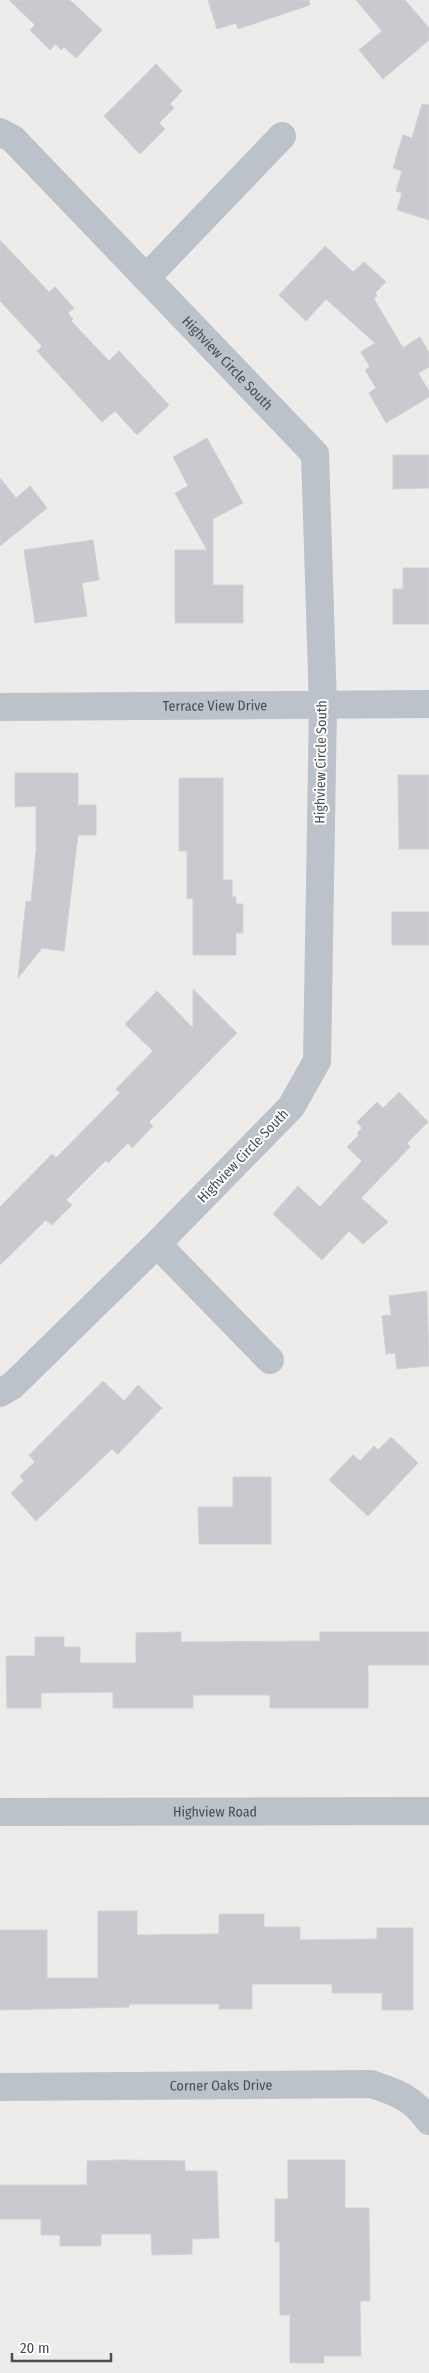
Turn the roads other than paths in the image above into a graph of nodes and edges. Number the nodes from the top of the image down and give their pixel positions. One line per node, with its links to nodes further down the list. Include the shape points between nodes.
1 (0, 132): 3 (street, Highview Circle South, via 13,139)
2 (282, 136): 3 (street)
3 (146, 278): 5 (street, Highview Circle South, via 315,454)
4 (429, 704): 5 (street, Terrace View Drive)
5 (323, 706): 6 (street, Terrace View Drive); 7 (street, Highview Circle South, via 317,1062 291,1107)
6 (0, 707)
7 (157, 1244): 8 (street); 9 (street, Highview Circle South, via 12,1386)
8 (270, 1360)
9 (0, 1393)
10 (429, 1811): 11 (street, Highview Road)
11 (0, 1812)
12 (0, 2087): 13 (street, Corner Oaks Drive, via 371,2084 399,2092 421,2109)
13 (429, 2121)

